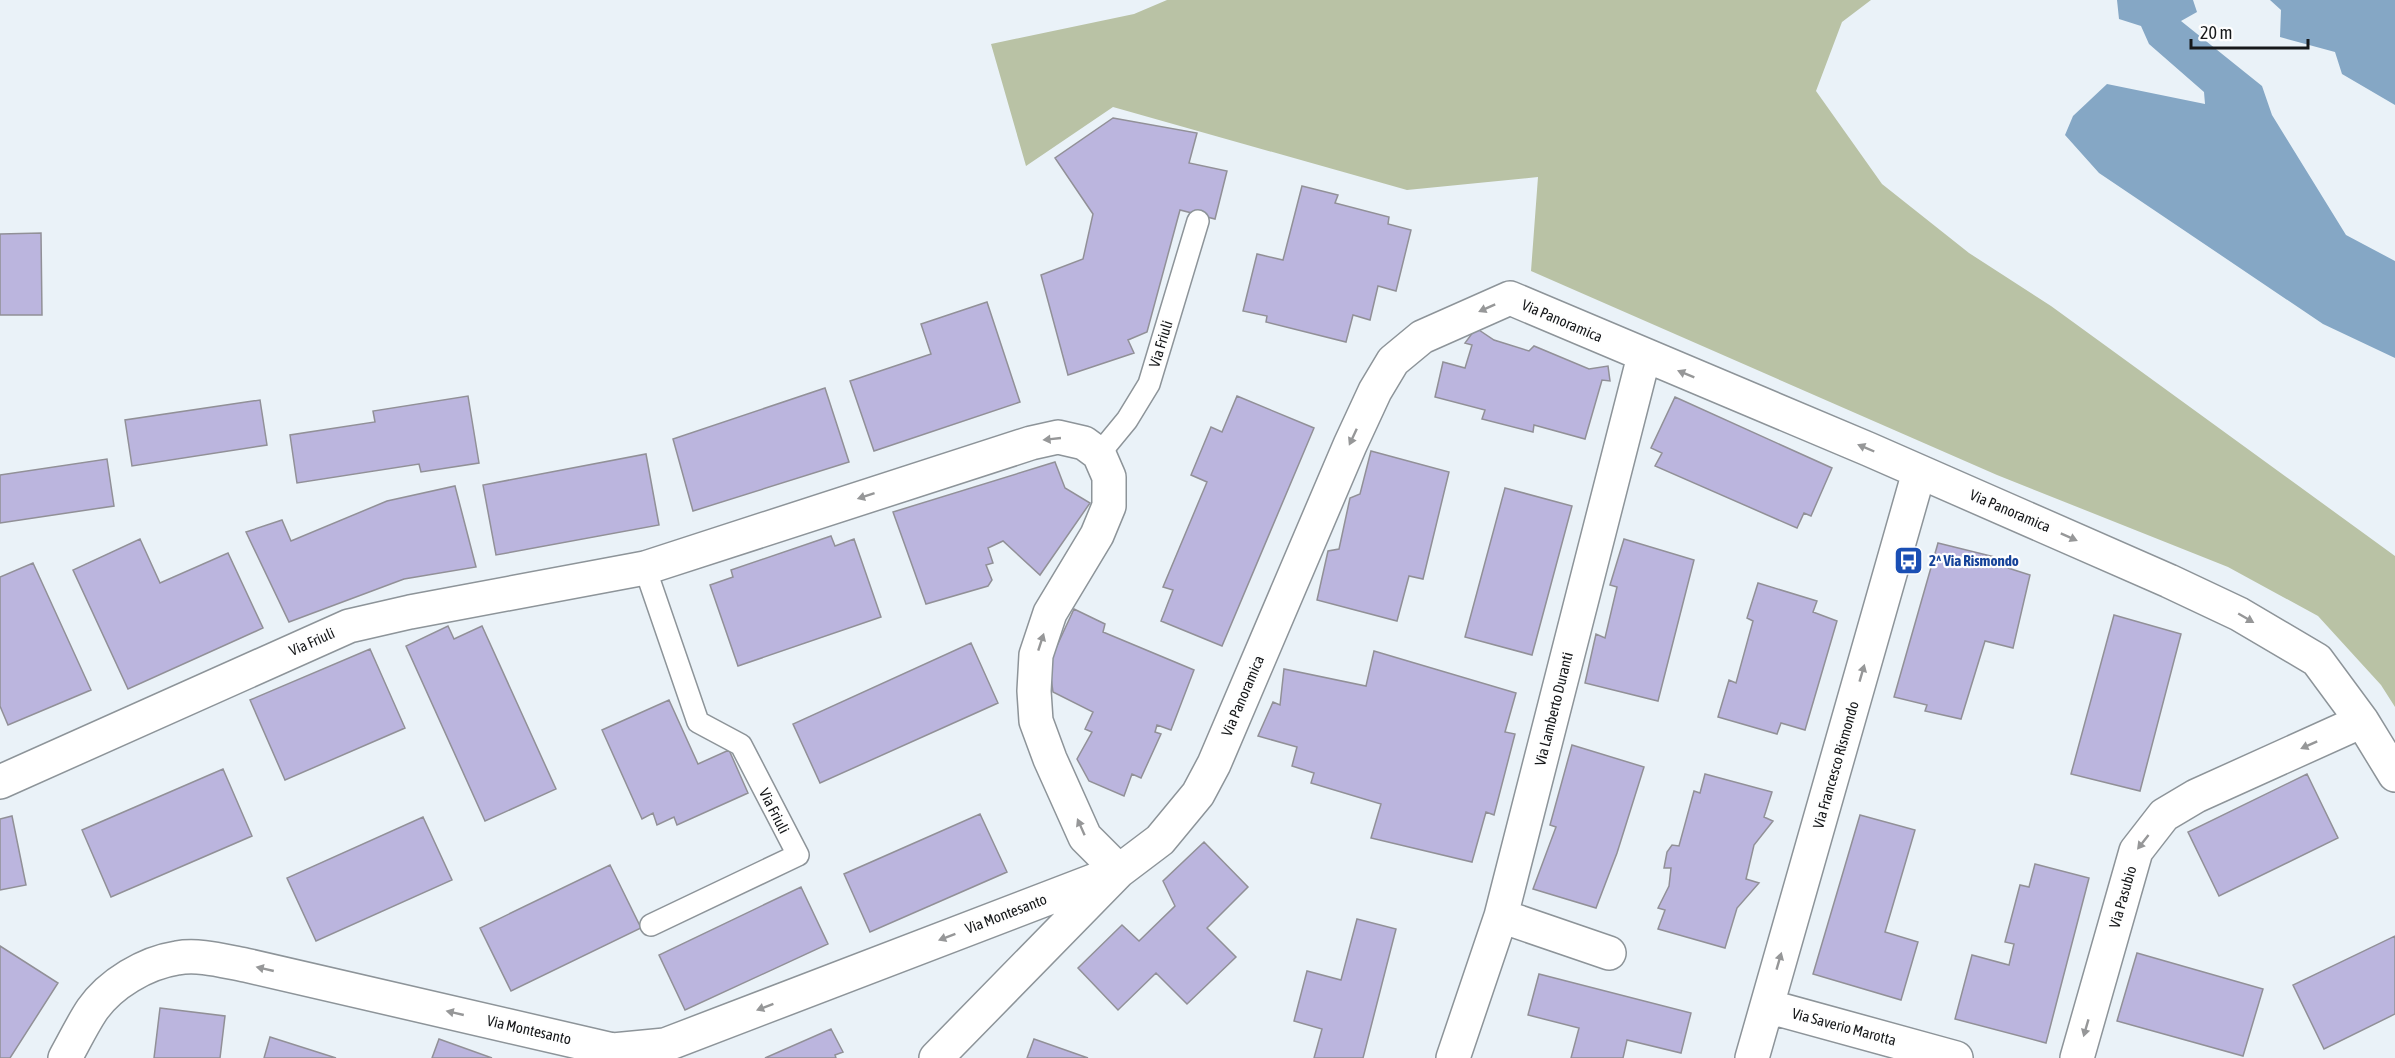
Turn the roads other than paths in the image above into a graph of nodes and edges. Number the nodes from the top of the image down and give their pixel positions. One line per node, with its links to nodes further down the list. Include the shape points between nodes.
1 (1198, 221): 3 (lane, Via Friuli, via 1149,384 1127,420)
2 (1644, 356): 4 (street, Via Panoramica, one-way to 2); 9 (street, Via Panoramica, one-way to 9, via 1510,298 1422,337 1393,361 1350,445 1198,795 1160,840); 10 (street, Via Lamberto Duranti)
3 (1099, 454): 5 (street, Via Friuli, one-way to 5, via 1083,443 1058,437 1031,443); 9 (street, one-way to 3, via 1085,837 1036,721 1034,691 1036,655 1050,613 1097,535 1109,506 1109,477)
4 (1919, 472): 6 (street, Via Panoramica, one-way to 6, via 2239,614 2317,660); 13 (street, Via Francesco Rismondo, one-way to 4)
5 (645, 568): 8 (street, Via Friuli, via 349,626); 11 (lane, Via Friuli, via 698,722 741,746 798,855)
6 (2362, 721): 7 (street, Via Panoramica); 19 (street, Via Pasubio, one-way to 19, via 2196,796 2164,815 2136,851)
7 (2395, 775)
8 (0, 782)
9 (1119, 871): 14 (street, Via Montesanto, one-way to 14, via 665,1045 613,1050 203,957 176,958 139,971 110,989 92,1010); 15 (street, Via Panoramica)
10 (1501, 916): 12 (street); 16 (street, Via Lamberto Duranti)
11 (651, 925)
12 (1609, 953)
13 (1767, 1006): 17 (street, Via Francesco Rismondo); 18 (street, Via Saverio Marotta)
14 (65, 1058)
15 (936, 1058)
16 (1453, 1058)
17 (1752, 1058)
18 (1956, 1058)
19 (2077, 1058)

